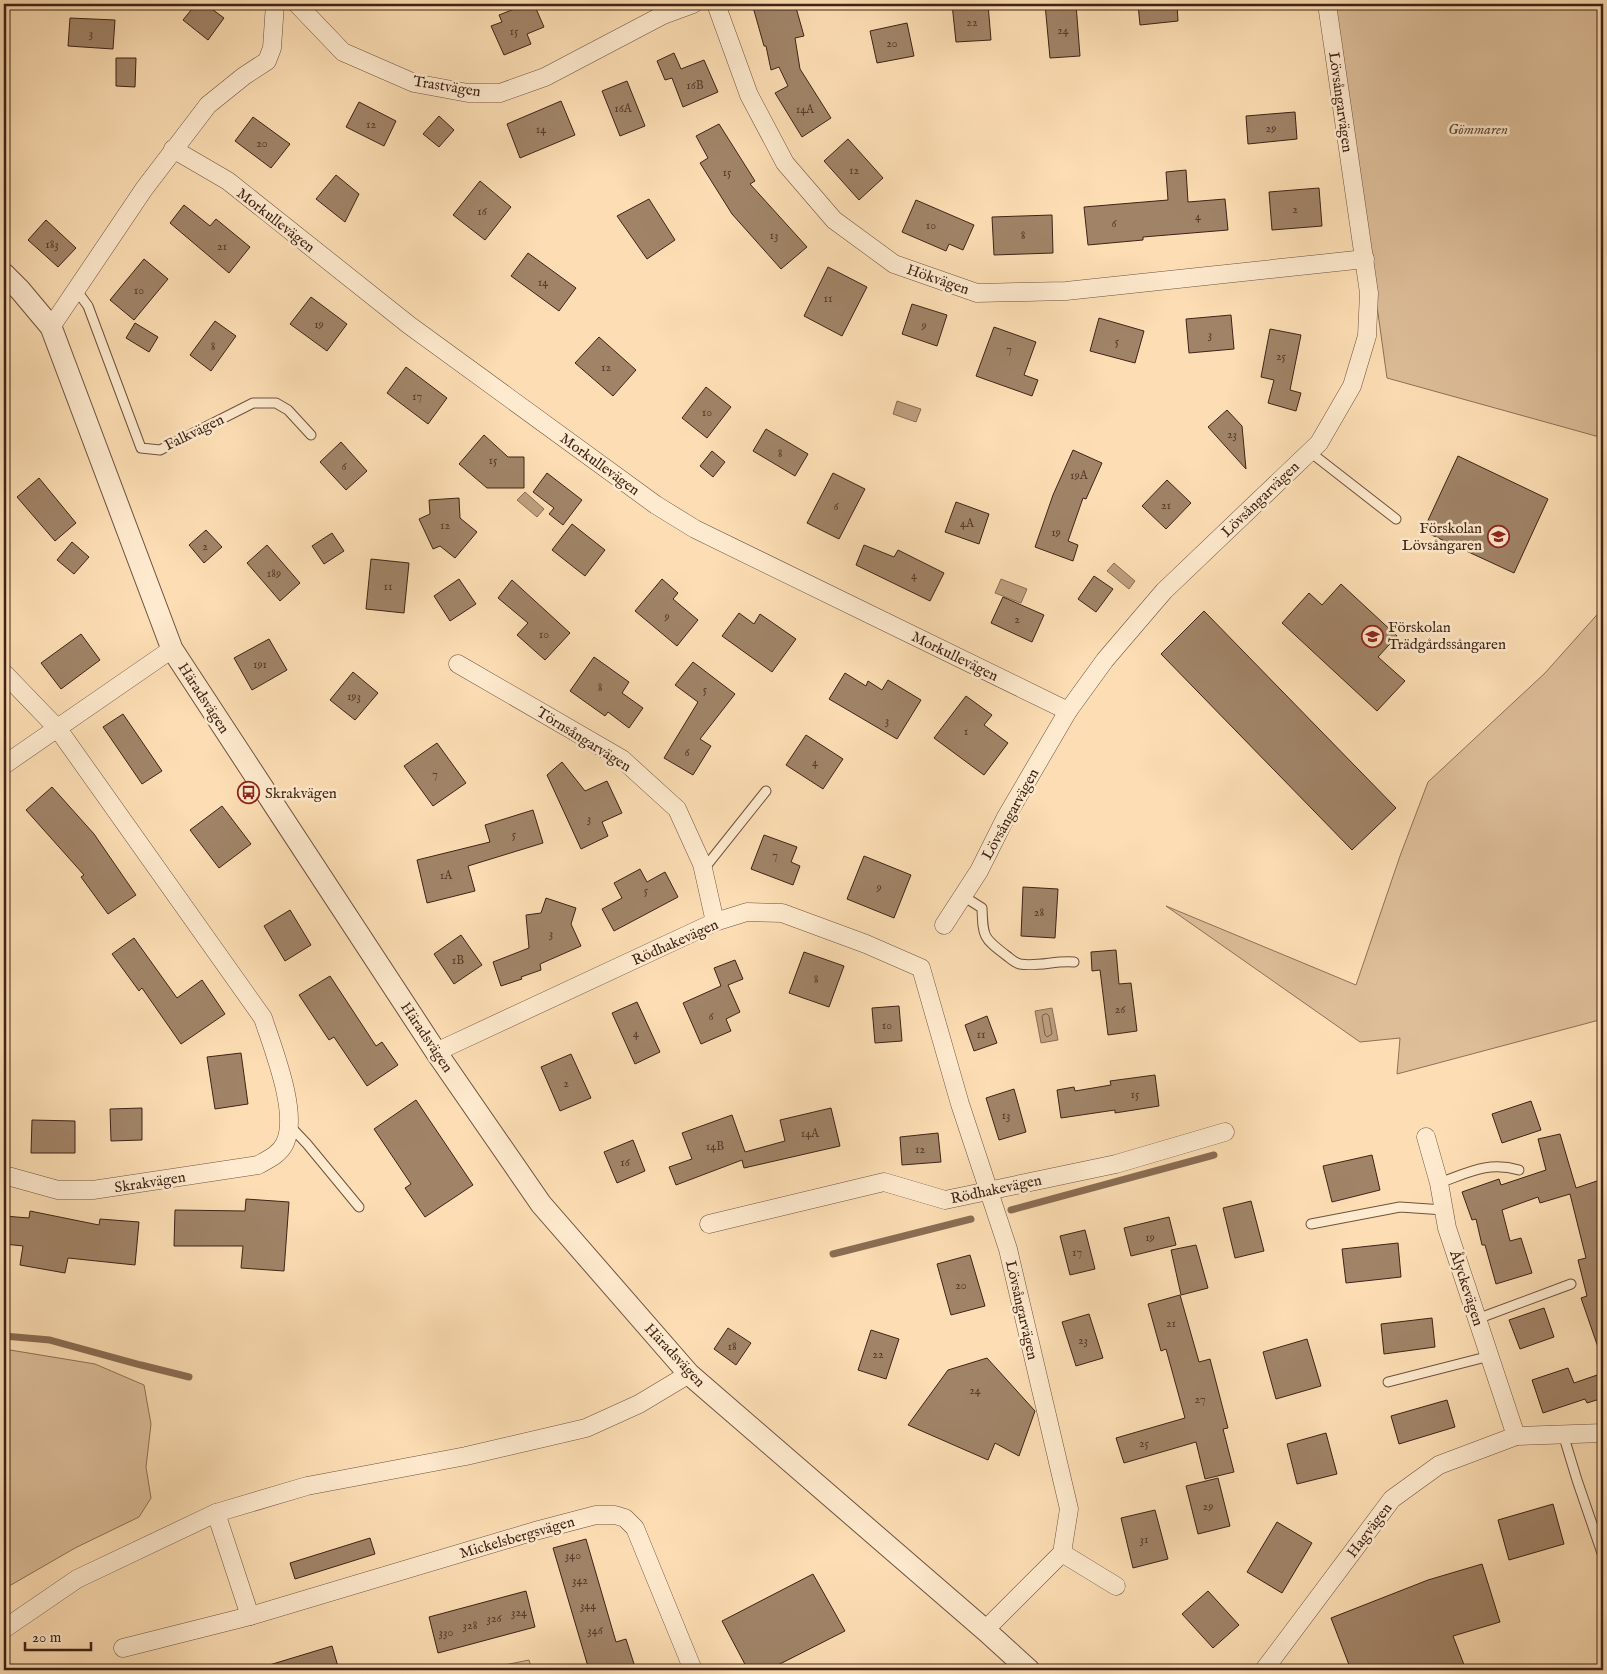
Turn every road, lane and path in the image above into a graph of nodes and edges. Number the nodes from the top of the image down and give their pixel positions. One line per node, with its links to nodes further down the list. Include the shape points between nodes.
1 (275, 4): 6 (street, via 272,48 267,61 208,105)
2 (297, 4): 3 (street, Trastvägen, via 343,52 414,83 468,92 500,92 545,77 663,15)
3 (693, 4)
4 (716, 4): 7 (street, Hökvägen, via 749,95 785,163 834,220 894,264 977,293 1066,291)
5 (1327, 4): 7 (street, Lövsångarvägen)
6 (173, 150): 9 (street); 17 (street, Morkullevägen, via 228,181 409,325 656,505 694,529)
7 (1364, 259): 12 (street, Lövsångarvägen, via 1369,293 1367,336 1352,386 1319,443)
8 (4, 274): 10 (street, Häradsvägen)
9 (77, 291): 10 (street); 11 (lane, Falkvägen, via 88,306 141,448 160,450 253,403 276,403 288,410)
10 (51, 327): 14 (street, Häradsvägen)
11 (311, 435)
12 (1310, 452): 13 (lane); 17 (street, Lövsångarvägen, via 1164,590)
13 (1396, 519)
14 (172, 649): 18 (street); 27 (street, Häradsvägen)
15 (458, 664): 21 (street, Törnsångarvägen, via 622,759 676,809)
16 (4, 673): 18 (street, Skrakvägen)
17 (1068, 711): 22 (street, Lövsångarvägen)
18 (58, 729): 19 (street); 28 (street, Skrakvägen, via 263,1018 278,1061)
19 (4, 765)
20 (766, 791): 21 (lane)
21 (703, 871): 23 (street, Törnsångarvägen)
22 (963, 896): 24 (street, Lövsångarvägen); 25 (lane, via 982,908 986,940 1018,964)
23 (716, 922): 26 (street, Rödhakevägen, via 747,912 782,913); 27 (street, Rödhakevägen)
24 (944, 925)
25 (1074, 962)
26 (921, 968): 34 (street, Lövsångarvägen)
27 (436, 1052): 42 (street, Häradsvägen, via 541,1204)
28 (290, 1126): 32 (street, Skrakvägen, via 285,1144 275,1156 258,1164 94,1190 58,1190); 35 (lane)
29 (1225, 1132): 34 (street, Rödhakevägen, via 1116,1164)
30 (1426, 1137): 33 (street, Ålyckevägen)
31 (1519, 1170): 33 (lane, via 1492,1166)
32 (4, 1175)
33 (1439, 1183): 36 (street, Ålyckevägen)
34 (989, 1191): 37 (street, Rödhakevägen, via 945,1200 884,1182); 48 (street, Lövsångarvägen, via 1008,1249 1068,1509)
35 (359, 1207)
36 (1444, 1210): 38 (lane, via 1400,1207); 40 (street, Ålyckevägen)
37 (709, 1224)
38 (1311, 1224)
39 (1571, 1284): 40 (lane)
40 (1477, 1319): 41 (street, Ålyckevägen)
41 (1490, 1356): 43 (lane); 46 (street, Ålyckevägen)
42 (689, 1374): 47 (street, via 639,1404 586,1428 466,1456 307,1486); 53 (street, Häradsvägen)
43 (1388, 1382)
44 (1603, 1433): 45 (street, Hagvägen)
45 (1563, 1434): 46 (street, Hagvägen); 49 (lane)
46 (1516, 1436): 57 (street, Hagvägen, via 1439,1465 1392,1499)
47 (216, 1513): 51 (street); 52 (street, via 77,1579)
48 (1062, 1553): 50 (street); 53 (street)
49 (1603, 1556)
50 (1116, 1586)
51 (250, 1616): 54 (street, Mickelsbergsvägen); 55 (street, Mickelsbergsvägen, via 535,1531 596,1515 615,1515 625,1518 635,1528)
52 (4, 1629)
53 (985, 1630): 56 (street, Häradsvägen)
54 (123, 1648)
55 (693, 1670)
56 (1029, 1670)
57 (1264, 1670)

